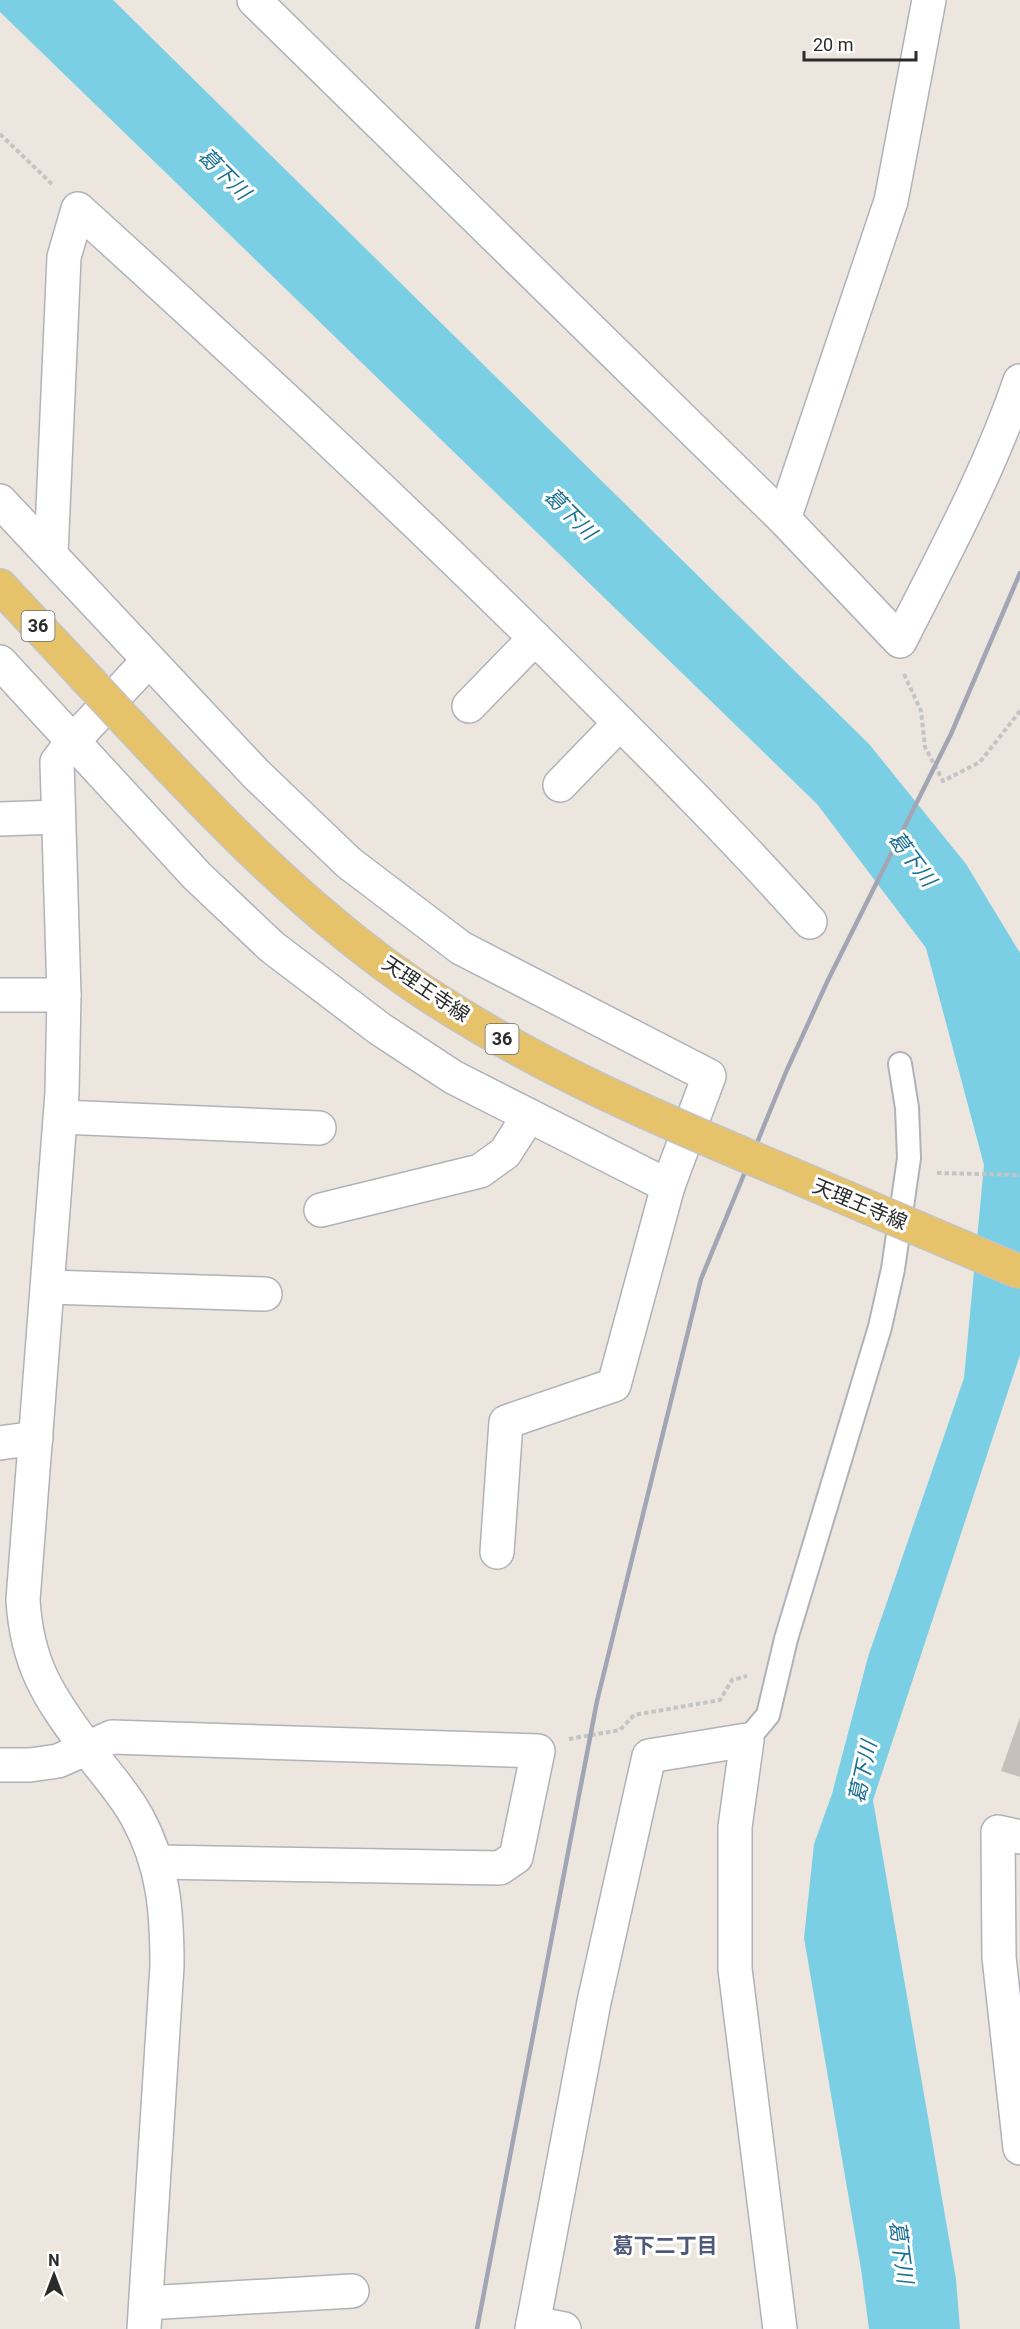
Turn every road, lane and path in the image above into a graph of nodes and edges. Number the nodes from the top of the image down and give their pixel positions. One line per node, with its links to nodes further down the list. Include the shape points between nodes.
1 (254, 0): 7 (street)
2 (929, 0): 7 (street, via 891,201)
3 (0, 134): 4 (path)
4 (78, 209): 8 (street, via 64,257); 10 (street, via 250,364)
5 (1020, 381): 7 (street, via 969,504 900,641)
6 (0, 501): 8 (street)
7 (784, 519)
8 (51, 554): 11 (street)
9 (0, 586): 32 (main road, 天理王寺線 / 36, bridge, via 187,786 321,914 420,989 531,1057 631,1107)
10 (536, 638): 13 (street); 16 (street)
11 (148, 661): 17 (street); 30 (street, via 256,774 349,863 461,948 709,1076)
12 (0, 662): 17 (street)
13 (469, 706)
14 (921, 711): 15 (path, via 925,747 943,781 980,762)
15 (1020, 711)
16 (620, 723): 18 (street); 21 (street, via 740,843)
17 (73, 741): 19 (street, via 57,762); 26 (street, via 197,876 272,947 380,1029 453,1077)
18 (560, 785)
19 (57, 817): 20 (street); 23 (street)
20 (0, 819)
21 (810, 922)
22 (0, 995): 23 (street)
23 (64, 995): 25 (street)
24 (900, 1064): 39 (lane, via 909,1158 893,1269 880,1327 786,1639 768,1715)
25 (61, 1117): 27 (street); 33 (street)
26 (528, 1117): 30 (street); 31 (street, via 505,1153 480,1171)
27 (319, 1128)
28 (932, 1173): 29 (path)
29 (1020, 1175)
30 (668, 1186): 37 (street, via 614,1385 506,1422)
31 (321, 1210)
32 (1020, 1272)
33 (49, 1287): 34 (street); 35 (street)
34 (265, 1294)
35 (36, 1438): 36 (street); 40 (street, via 23,1600 25,1634 39,1676)
36 (0, 1443)
37 (497, 1552)
38 (751, 1675): 41 (path, via 732,1680 720,1700 634,1715 620,1730 564,1740)
39 (747, 1740): 48 (street, via 649,1756 594,2002); 49 (street, via 735,1827 735,1969)
40 (86, 1748): 41 (street, via 112,1737); 42 (street, via 58,1761); 44 (street, via 137,1817)
41 (538, 1751): 44 (street, via 516,1857 500,1868)
42 (0, 1765)
43 (1020, 1836): 45 (street, via 998,1832 999,1958)
44 (157, 1862): 47 (street, via 167,1910 167,1966)
45 (1020, 2148)
46 (352, 2290): 47 (street)
47 (145, 2316)
48 (543, 2327)
49 (780, 2329)

